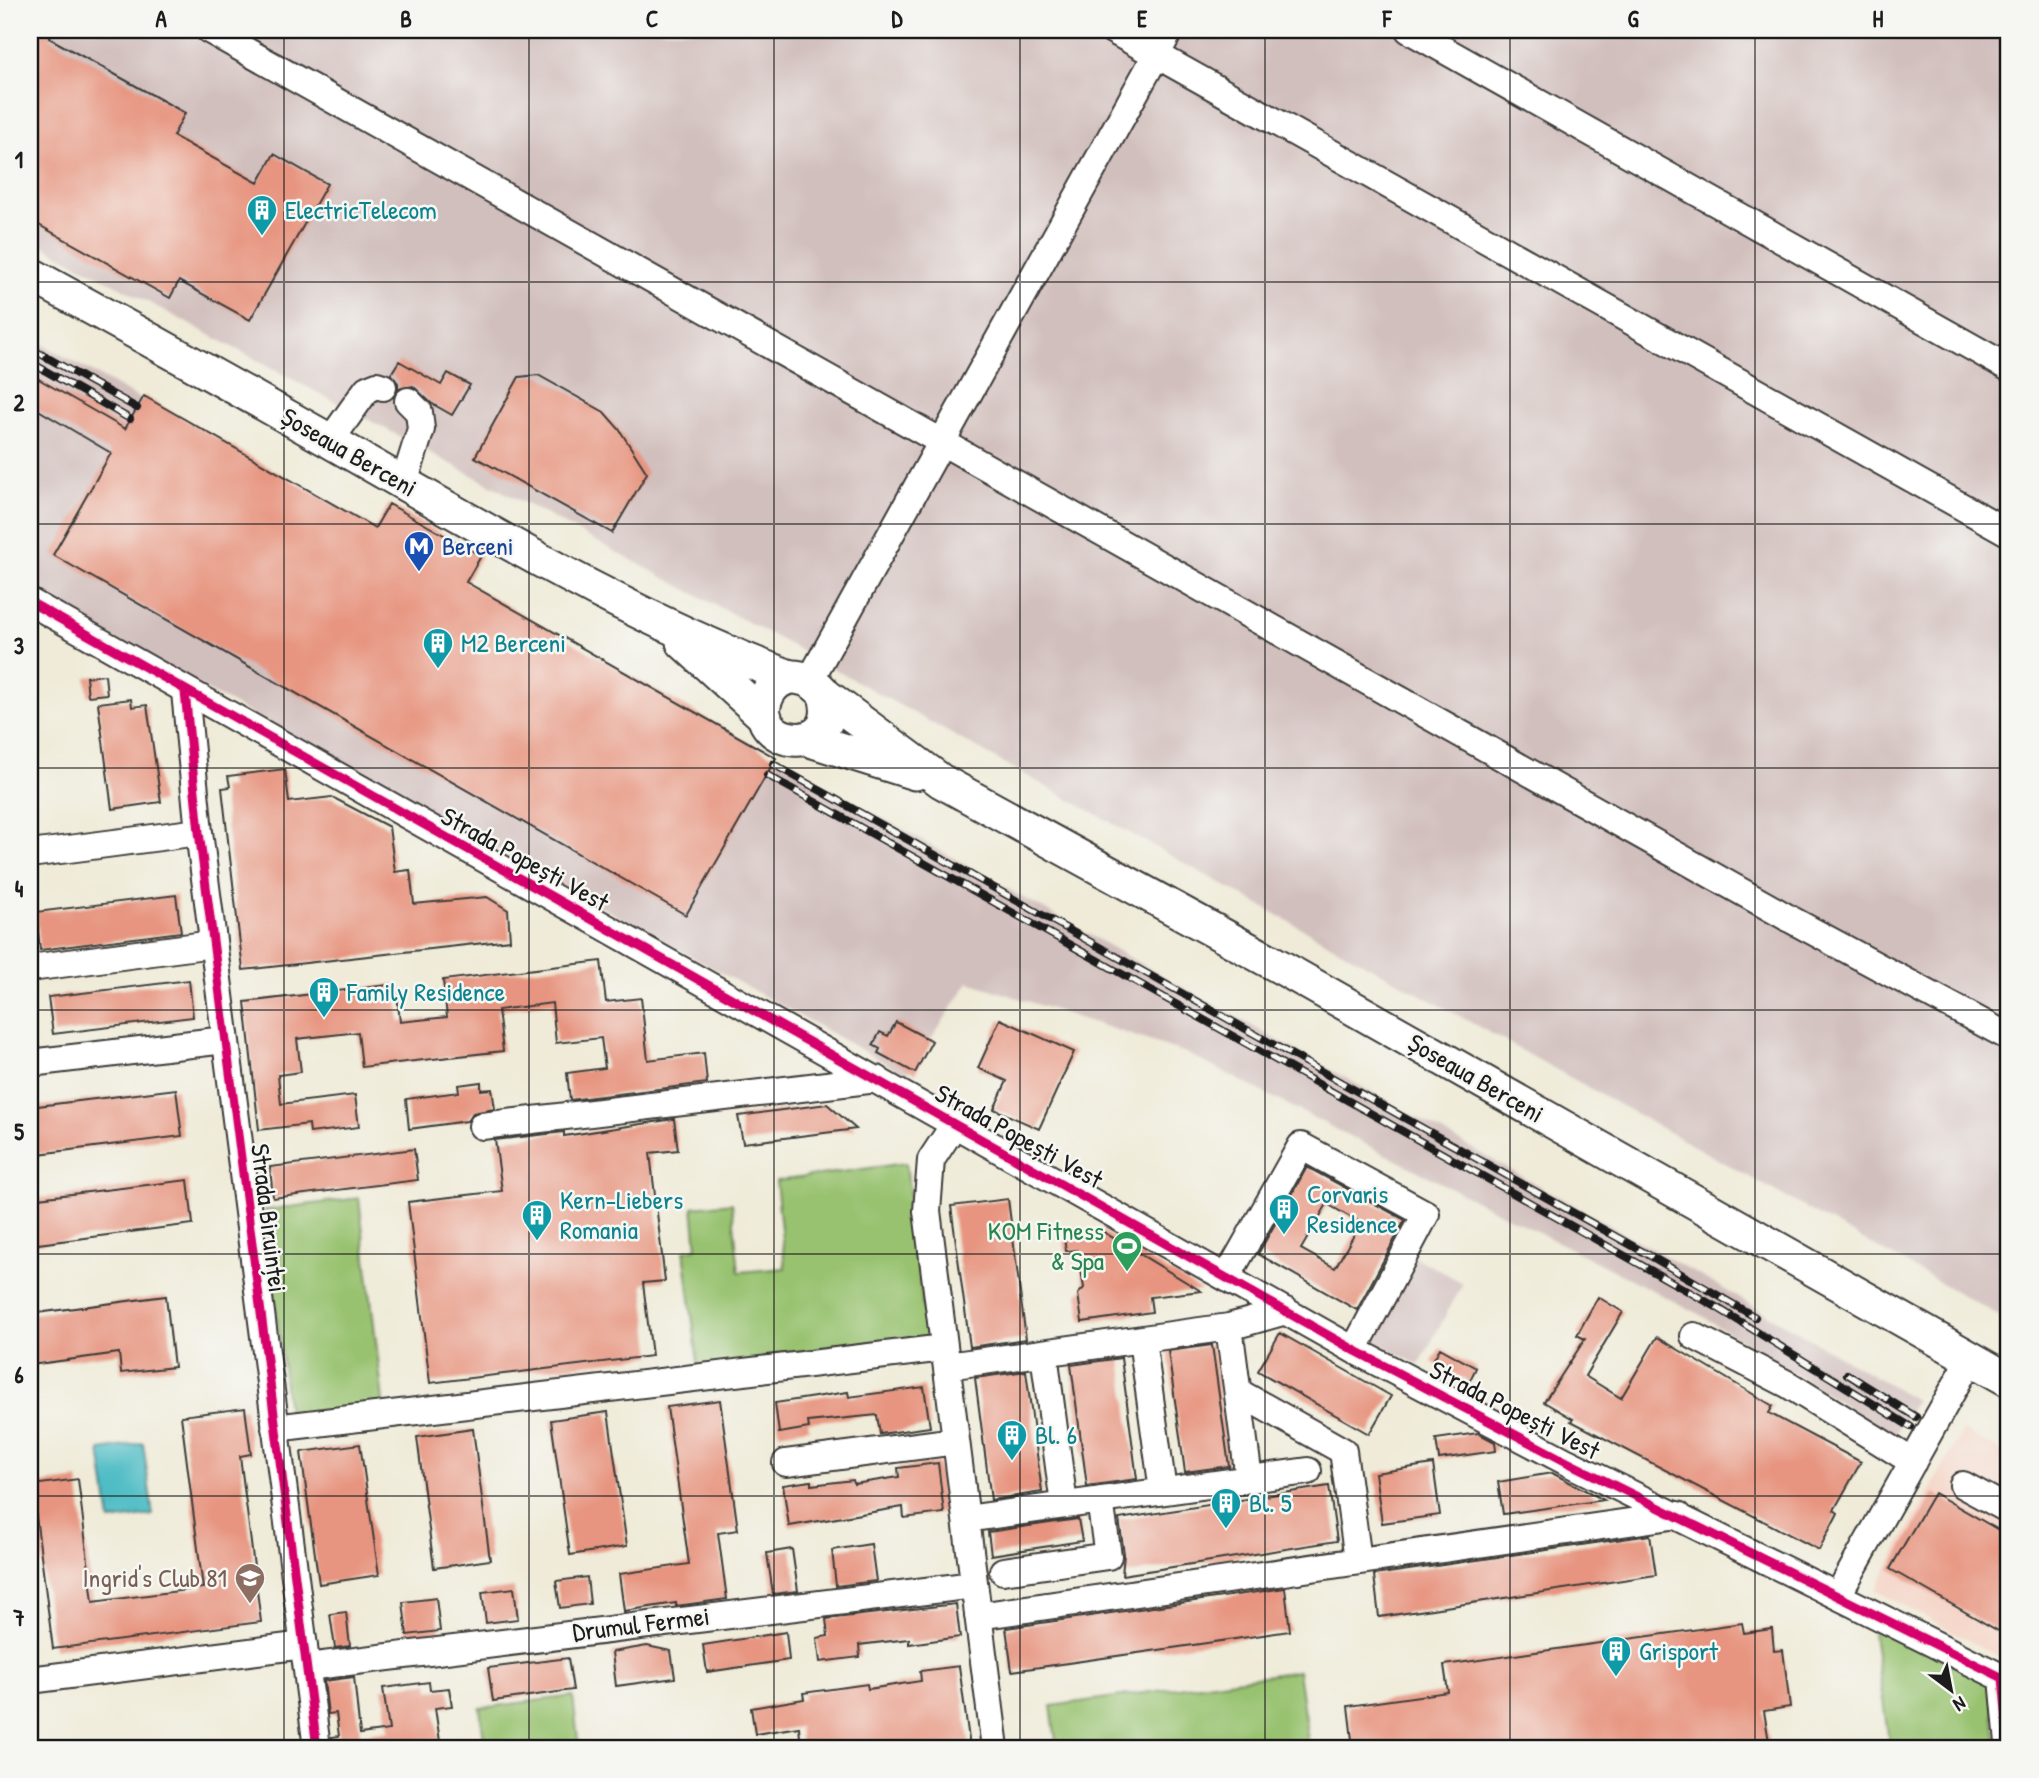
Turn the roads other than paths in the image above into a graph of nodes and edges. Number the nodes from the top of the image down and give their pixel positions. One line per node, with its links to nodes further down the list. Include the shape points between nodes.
1 (209, 30): 11 (street)
2 (1112, 30): 5 (street)
3 (1170, 30): 5 (street)
4 (1409, 30): 7 (street)
5 (1157, 55): 11 (street); 13 (street)
6 (30, 274): 10 (main road, Șoseaua Berceni)
7 (2009, 368)
8 (383, 387): 10 (street, via 367,389)
9 (408, 401): 12 (street, via 419,412 421,429)
10 (330, 441): 12 (main road, Șoseaua Berceni)
11 (942, 441): 16 (street); 25 (street, via 1790,919)
12 (404, 483): 15 (main road, Șoseaua Berceni)
13 (2009, 533)
14 (30, 602): 17 (street, Strada Popești Vest)
15 (669, 629): 16 (main road, Șoseaua Berceni); 18 (main road, Șoseaua Berceni)
16 (809, 684): 18 (main road, via 772,688); 19 (main road, via 828,705 824,726); 20 (main road, Șoseaua Berceni)
17 (185, 692): 21 (street, Strada Biruinței); 28 (street, Strada Popești Vest)
18 (765, 717): 19 (main road, Șoseaua Berceni, via 786,739)
19 (807, 739): 20 (main road, Șoseaua Berceni)
20 (941, 781): 39 (main road, Șoseaua Berceni)
21 (198, 832): 22 (street); 23 (street, Strada Biruinței)
22 (30, 854)
23 (213, 944): 24 (street); 26 (street, Strada Biruinței)
24 (30, 968)
25 (2009, 1037)
26 (225, 1040): 27 (street); 42 (street, Strada Biruinței)
27 (30, 1063)
28 (877, 1079): 29 (street, Strada Popești Vest); 30 (street)
29 (954, 1125): 31 (street, Strada Popești Vest); 38 (street, via 931,1160 927,1211)
30 (482, 1126)
31 (1227, 1277): 32 (street, Strada Popești Vest); 36 (street, via 1301,1146 1426,1214)
32 (1286, 1311): 33 (street); 36 (street, Strada Popești Vest)
33 (1229, 1327): 35 (street); 41 (street)
34 (1693, 1336): 44 (street, via 1789,1385)
35 (1142, 1340): 37 (street); 49 (street)
36 (1354, 1350): 53 (street, Strada Popești Vest, via 1567,1462)
37 (1044, 1353): 38 (street); 51 (street)
38 (946, 1357): 42 (street); 43 (street)
39 (1971, 1358): 40 (main road, Șoseaua Berceni); 44 (street)
40 (2009, 1380)
41 (1238, 1392): 47 (street); 55 (street, via 1343,1451)
42 (275, 1428): 60 (street, Strada Biruinței)
43 (956, 1441): 45 (street); 54 (street)
44 (1913, 1462): 58 (street)
45 (786, 1463)
46 (1308, 1471): 47 (street)
47 (1249, 1479): 49 (street)
48 (1963, 1485): 52 (street)
49 (1163, 1491): 50 (street)
50 (1100, 1500): 51 (street); 56 (street, via 1108,1556)
51 (1064, 1505): 54 (street)
52 (2009, 1510)
53 (1680, 1515): 55 (street); 58 (street, Strada Popești Vest)
54 (966, 1519): 57 (street)
55 (1358, 1560): 59 (street)
56 (1003, 1571)
57 (974, 1585): 59 (street); 60 (street, Drumul Fermei)
58 (1839, 1595): 62 (street, Strada Popești Vest)
59 (978, 1616): 65 (street)
60 (306, 1656): 61 (street, Drumul Fermei); 64 (street, Strada Biruinței)
61 (30, 1680)
62 (2006, 1680): 63 (street)
63 (2009, 1743)
64 (317, 1748)
65 (995, 1748)

